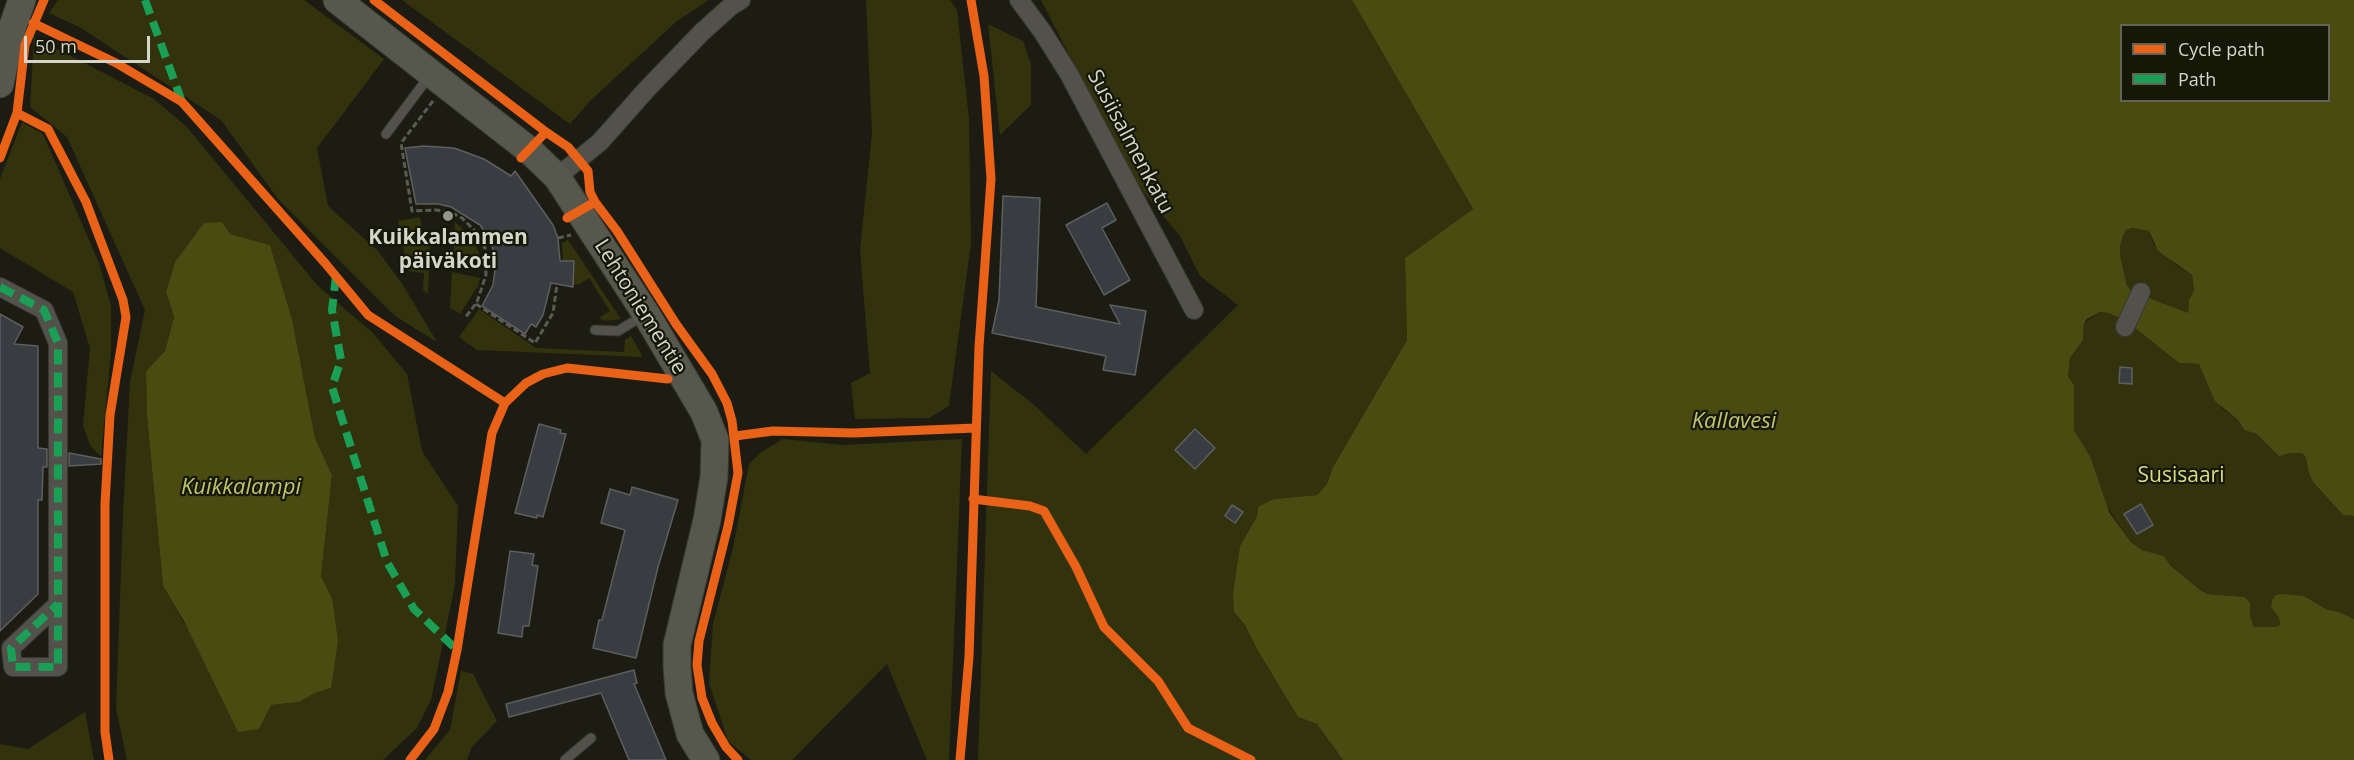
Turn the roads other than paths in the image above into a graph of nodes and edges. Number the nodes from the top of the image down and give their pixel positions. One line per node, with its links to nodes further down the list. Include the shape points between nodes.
1 (337, 0): 5 (street, Lehtoniementie)
2 (741, 0): 8 (street, via 694,40 600,142)
3 (1019, 0): 11 (street, Susiisalmenkatu, via 1069,74)
4 (17, 2): 6 (street)
5 (435, 83): 7 (lane); 8 (street, Lehtoniementie, via 529,150)
6 (0, 84)
7 (386, 134)
8 (557, 177): 12 (street, Lehtoniementie)
9 (0, 287): 15 (street, via 44,310 58,343)
10 (2141, 292): 13 (street)
11 (1194, 310)
12 (646, 314): 14 (lane, via 618,331); 18 (street, Lehtoniementie, via 695,395 715,440 707,520 677,645 679,693 690,734)
13 (2125, 327)
14 (595, 330)
15 (58, 604)
16 (591, 738): 17 (lane)
17 (565, 760)
18 (706, 760)

